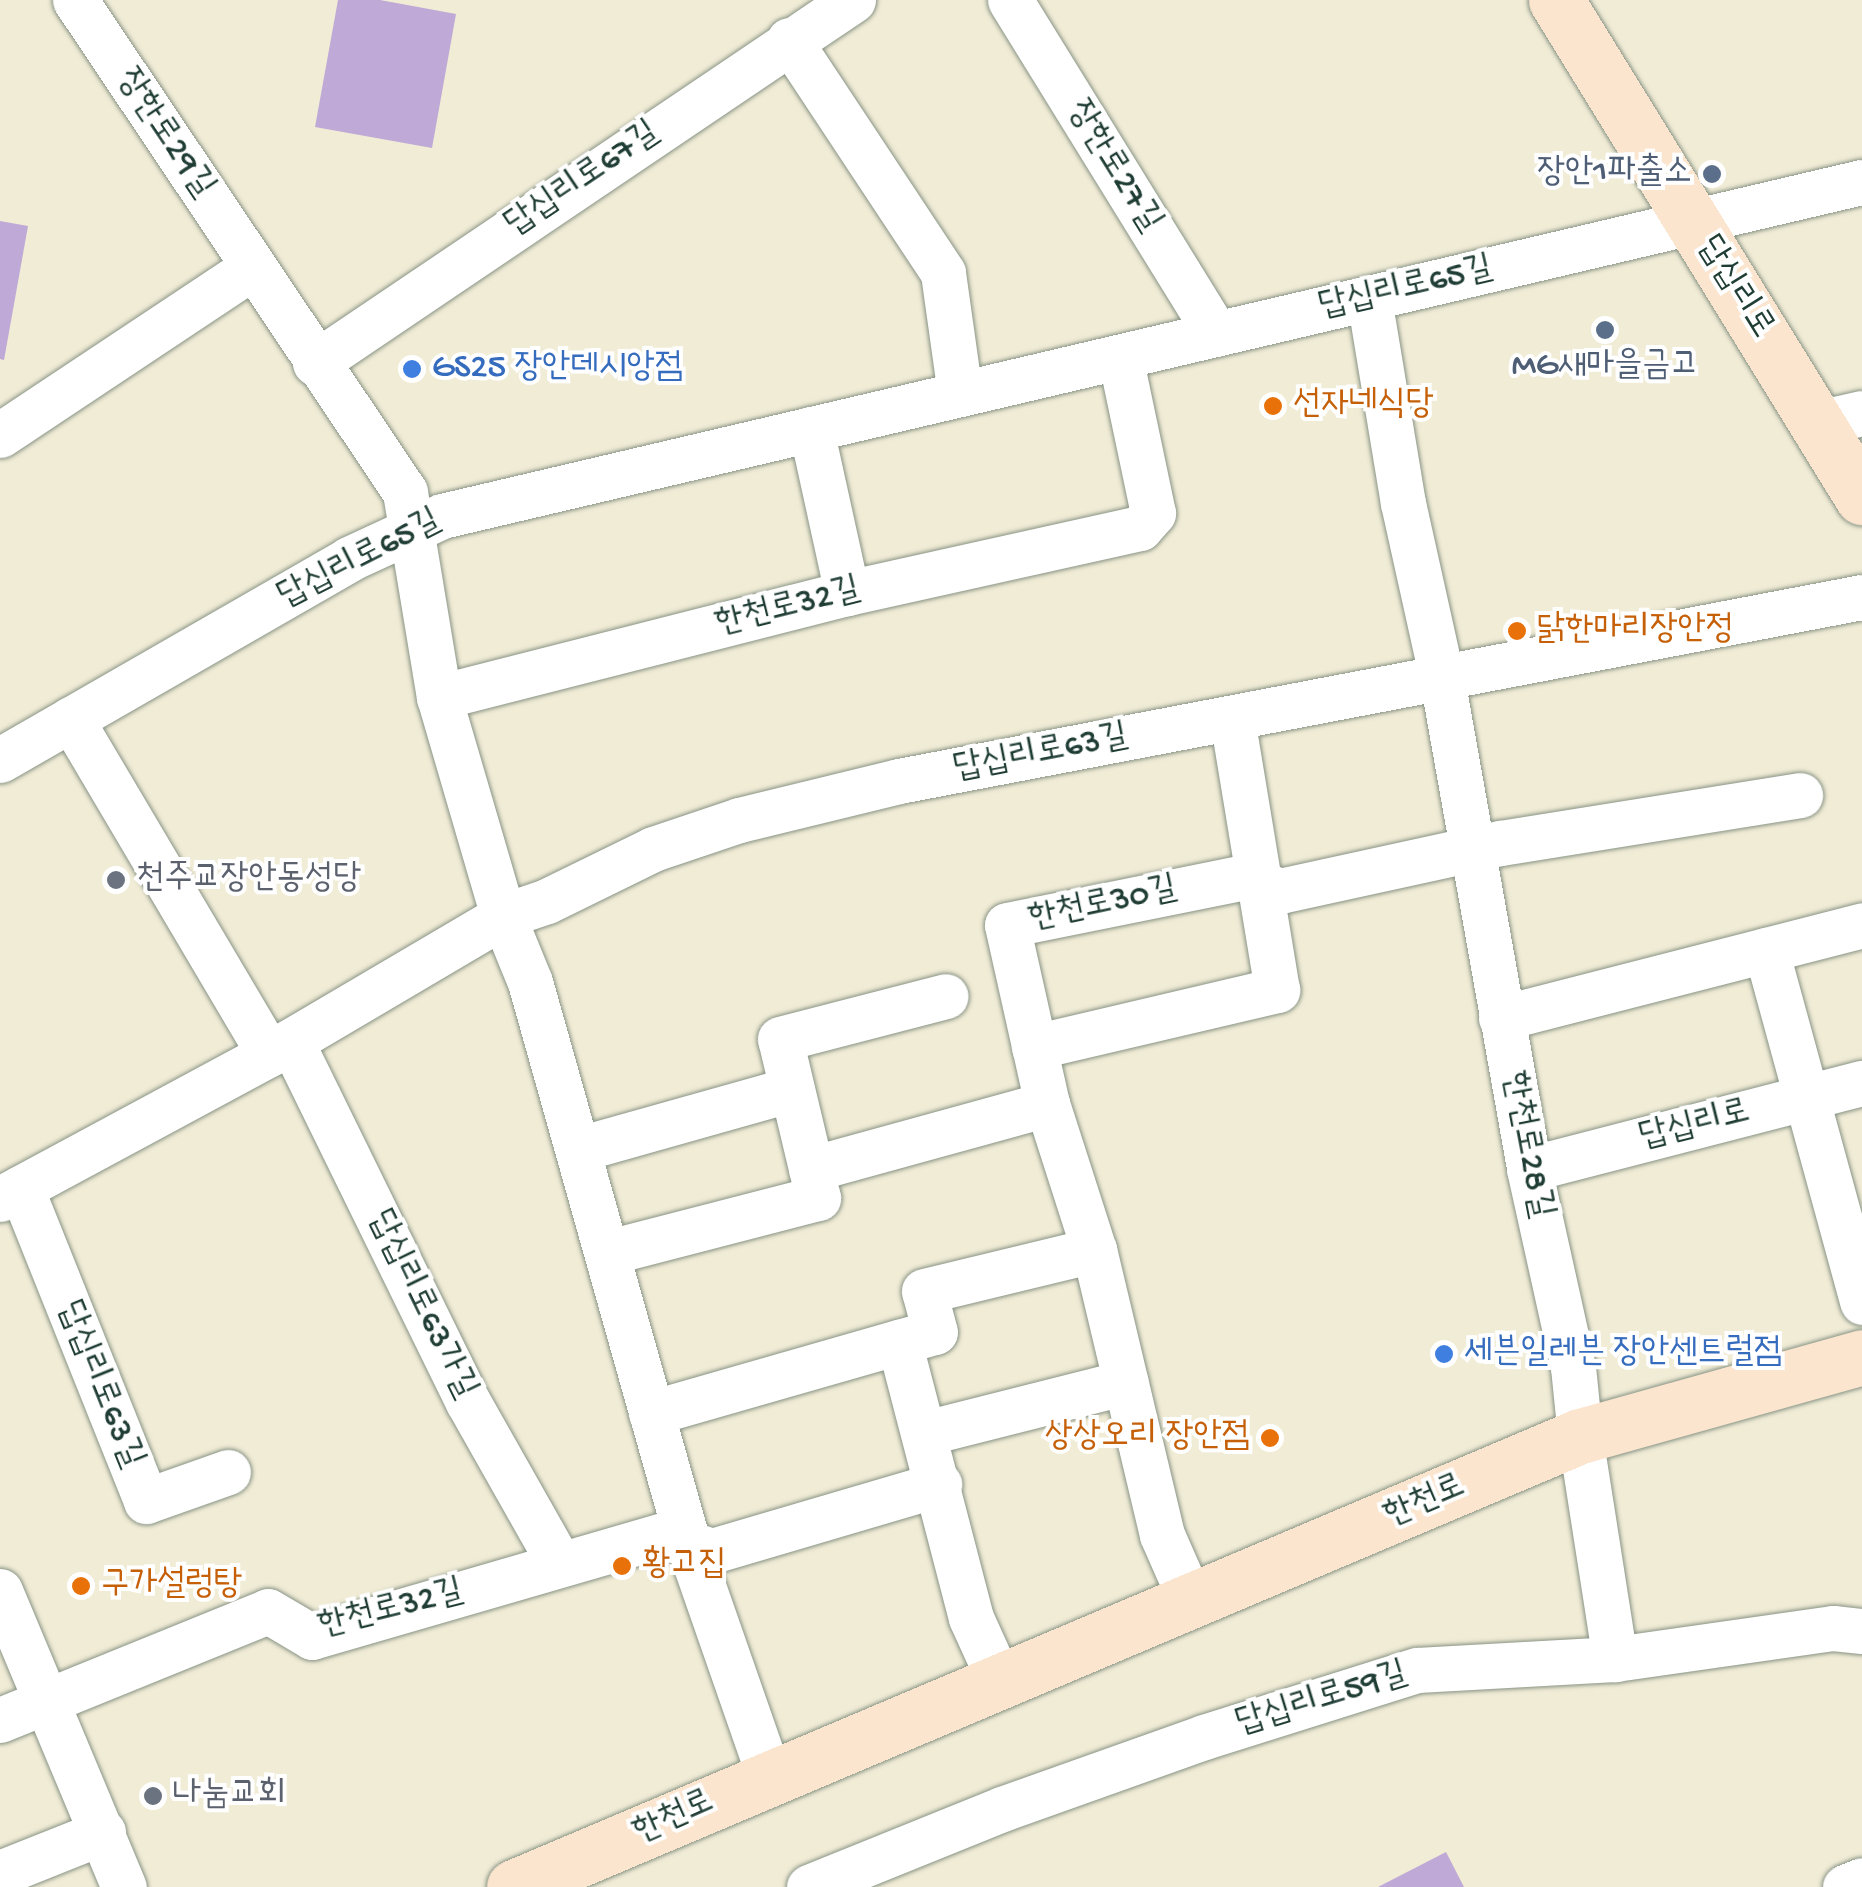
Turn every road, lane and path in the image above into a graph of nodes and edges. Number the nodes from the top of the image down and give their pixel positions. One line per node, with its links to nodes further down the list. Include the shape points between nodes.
1 (75, 0): 8 (street, 장한로29길)
2 (853, 0): 5 (street, 답십리로67길)
3 (1010, 0): 10 (street, 장한로27길)
4 (1556, 0): 7 (main road, 답십리로)
5 (789, 40): 12 (street, 답십리로67길); 13 (street, via 943,274)
6 (1862, 182): 7 (street, 답십리로65길)
7 (1692, 221): 9 (street, 답십리로65길); 14 (main road, 답십리로)
8 (253, 267): 12 (street, 장한로29길); 16 (street)
9 (1368, 298): 10 (street, 답십리로65길); 21 (street, 한천로28길)
10 (1216, 334): 11 (street, 답십리로65길)
11 (1120, 357): 13 (street, 답십리로65길); 19 (street, 한천로32길, via 1154,513 1140,528)
12 (315, 363): 18 (street, 장한로29길, via 405,492)
13 (960, 394): 15 (street, 답십리로65길)
14 (1840, 418): 17 (main road, 답십리로)
15 (811, 429): 18 (street, 답십리로65길, via 442,516); 19 (street)
16 (0, 435)
17 (1862, 497)
18 (410, 530): 22 (street); 24 (street, 답십리로65길)
19 (847, 592): 22 (street, 한천로32길)
20 (1862, 597): 21 (street, 답십리로63길)
21 (1442, 680): 23 (street, 답십리로63길); 27 (street, 한천로28길)
22 (439, 697): 29 (street)
23 (1232, 718): 28 (street); 29 (street, 답십리로63길, via 899,781 739,820 653,849)
24 (72, 719): 25 (street, 답십리로65길); 35 (street)
25 (0, 760)
26 (1800, 795): 27 (street)
27 (1471, 853): 28 (street, 한천로30길, via 1280,891); 33 (street, 한천로28길)
28 (1260, 883): 34 (street, via 1276,990); 34 (street, 한천로30길, via 1244,876 1008,925)
29 (503, 916): 35 (street, 답십리로63길); 40 (street, via 530,982)
30 (1862, 925): 31 (street)
31 (1766, 950): 33 (street); 38 (street)
32 (946, 996): 37 (street, via 780,1039)
33 (1501, 1018): 41 (street, 한천로28길)
34 (1034, 1047): 39 (street, 한천로30길)
35 (280, 1048): 43 (street, 답십리로63길); 56 (street, 답십리로63가길)
36 (1862, 1083): 38 (street, 답십리로)
37 (792, 1089): 40 (street); 42 (street)
38 (1808, 1098): 41 (street, 답십리로); 46 (street)
39 (1047, 1104): 42 (street); 44 (street, 한천로30길)
40 (579, 1149): 45 (street)
41 (1528, 1169): 52 (street, 한천로28길, via 1573,1366)
42 (815, 1183): 45 (street)
43 (10, 1194): 53 (street, 답십리로63길, via 146,1501)
44 (1094, 1250): 47 (street, via 924,1291 935,1332); 49 (street, 한천로30길)
45 (609, 1252): 50 (street)
46 (1862, 1302)
47 (899, 1342): 50 (street); 51 (street)
48 (1862, 1357): 52 (main road, 한천로)
49 (1126, 1382): 51 (street); 58 (street, 한천로30길, via 1162,1535)
50 (651, 1413): 55 (street)
51 (924, 1433): 54 (street)
52 (1580, 1436): 58 (main road, 한천로); 60 (street, 한천로28길)
53 (228, 1472)
54 (938, 1484): 55 (street, 한천로32길, via 712,1551); 61 (street, via 971,1618)
55 (688, 1542): 56 (street, 한천로32길, via 664,1535); 64 (street)
56 (560, 1563): 62 (street, 한천로32길, via 312,1636 268,1611)
57 (0, 1590): 62 (street)
58 (1191, 1602): 61 (main road, 한천로)
59 (1862, 1631): 60 (street, 답십리로59길, via 1833,1628)
60 (1615, 1659): 70 (street, 답십리로59길, via 1417,1670 1002,1808)
61 (1000, 1682): 64 (main road, 한천로)
62 (50, 1701): 63 (street); 65 (street)
63 (0, 1720)
64 (769, 1776): 68 (main road, 한천로)
65 (103, 1832): 66 (street); 69 (street)
66 (0, 1873)
67 (1862, 1880): 71 (street)
68 (526, 1885)
69 (124, 1887)
70 (808, 1887)
71 (1845, 1887)

